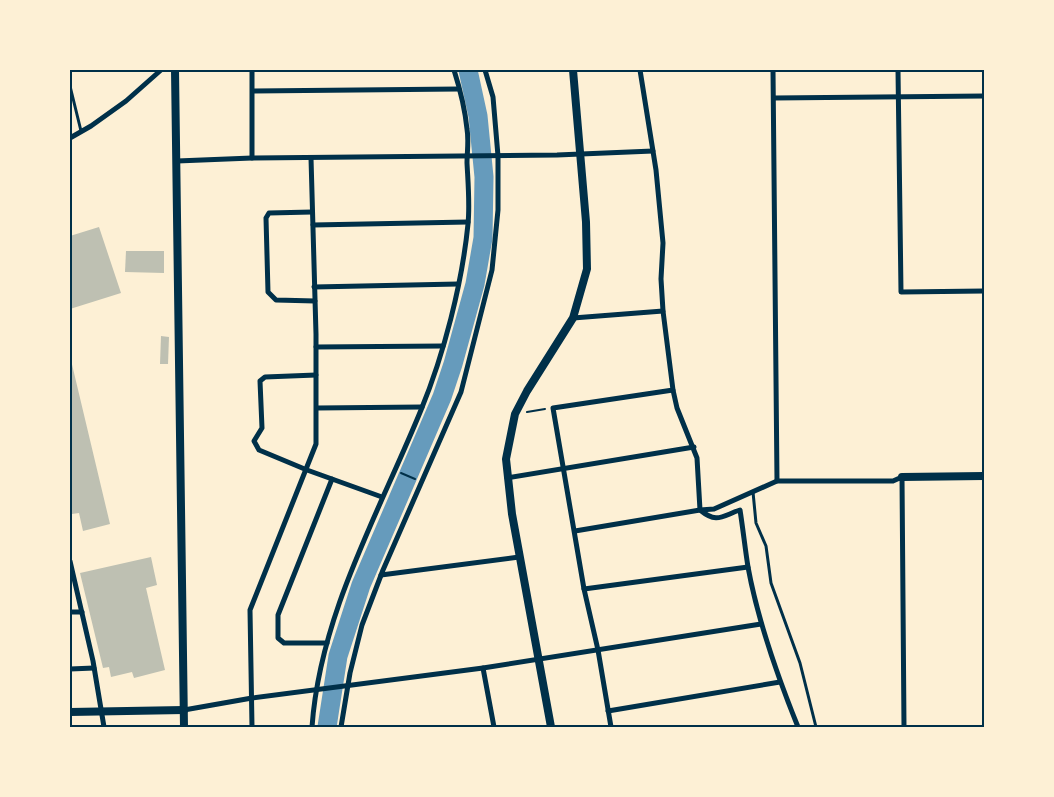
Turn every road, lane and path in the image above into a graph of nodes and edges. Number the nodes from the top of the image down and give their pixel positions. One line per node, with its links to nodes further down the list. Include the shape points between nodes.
1 (161, 70): 16 (street, via 126,101)
2 (174, 70): 24 (street)
3 (252, 70): 12 (street)
4 (454, 70): 11 (street)
5 (484, 70): 21 (street, via 493,97)
6 (573, 70): 19 (street)
7 (640, 70): 18 (street)
8 (773, 70): 15 (street)
9 (898, 70): 13 (street)
10 (70, 86): 16 (lane)
11 (460, 89): 12 (street); 20 (street, via 468,129)
12 (253, 91): 22 (street)
13 (898, 96): 14 (street); 15 (street); 30 (street, via 901,292)
14 (984, 96)
15 (774, 98): 51 (street)
16 (81, 132): 17 (street)
17 (70, 138)
18 (653, 150): 19 (street); 32 (street, via 664,243)
19 (580, 153): 21 (street); 33 (street, via 586,269)
20 (469, 156): 21 (street); 23 (street); 26 (street)
21 (496, 156): 59 (street, via 498,210 492,270 461,392)
22 (252, 158): 23 (street); 24 (street)
23 (311, 158): 25 (street)
24 (177, 161): 75 (street)
25 (312, 212): 27 (street); 31 (street, via 270,213 266,218 268,292 276,300)
26 (468, 222): 27 (street); 28 (street)
27 (313, 225): 29 (street)
28 (458, 284): 29 (street); 34 (street)
29 (314, 287): 31 (street)
30 (984, 291)
31 (315, 300): 35 (street)
32 (663, 311): 33 (street); 37 (street)
33 (573, 318): 41 (street)
34 (443, 346): 35 (street); 38 (street)
35 (316, 347): 36 (street)
36 (316, 375): 39 (street); 44 (street, via 265,377 260,381 262,428 254,440 259,450)
37 (673, 390): 40 (street); 42 (street)
38 (422, 407): 39 (street); 53 (street)
39 (317, 408): 44 (street, via 316,444)
40 (553, 408): 41 (path); 43 (street)
41 (515, 414): 48 (street, via 507,446)
42 (694, 448): 43 (street); 54 (street)
43 (564, 469): 48 (street); 55 (street)
44 (307, 470): 49 (street); 73 (street, via 250,610)
45 (399, 472): 50 (path)
46 (984, 476): 47 (street)
47 (902, 477): 51 (street, via 893,481); 88 (street)
48 (507, 478): 56 (street)
49 (332, 479): 53 (street); 64 (street, via 278,614 278,638 284,643)
50 (419, 481)
51 (777, 481): 52 (street)
52 (753, 492): 54 (street, via 714,510); 87 (lane, via 756,523 766,546 770,583 800,663)
53 (382, 497): 64 (street, via 345,588)
54 (700, 510): 55 (street); 58 (street, via 716,519 740,510)
55 (575, 531): 60 (street)
56 (519, 556): 59 (street); 66 (street)
57 (70, 561): 62 (street)
58 (748, 567): 60 (street); 63 (street)
59 (381, 575): 71 (street, via 362,625)
60 (584, 589): 65 (street)
61 (70, 612): 62 (street)
62 (82, 612): 67 (street)
63 (761, 624): 65 (street); 70 (street)
64 (327, 643): 72 (street)
65 (598, 650): 66 (street); 76 (street)
66 (538, 659): 68 (street); 84 (street)
67 (94, 668): 69 (street); 74 (street)
68 (483, 668): 71 (street); 83 (street)
69 (70, 669)
70 (780, 682): 76 (street); 86 (street)
71 (347, 686): 72 (street); 82 (street)
72 (316, 691): 73 (street); 81 (street)
73 (252, 698): 75 (street); 80 (street)
74 (101, 710): 75 (street); 77 (street); 78 (street)
75 (184, 710): 79 (street)
76 (608, 711): 85 (street)
77 (70, 712)
78 (104, 727)
79 (184, 727)
80 (252, 727)
81 (312, 727)
82 (341, 727)
83 (494, 727)
84 (551, 727)
85 (611, 727)
86 (798, 727)
87 (816, 727)
88 (904, 727)

